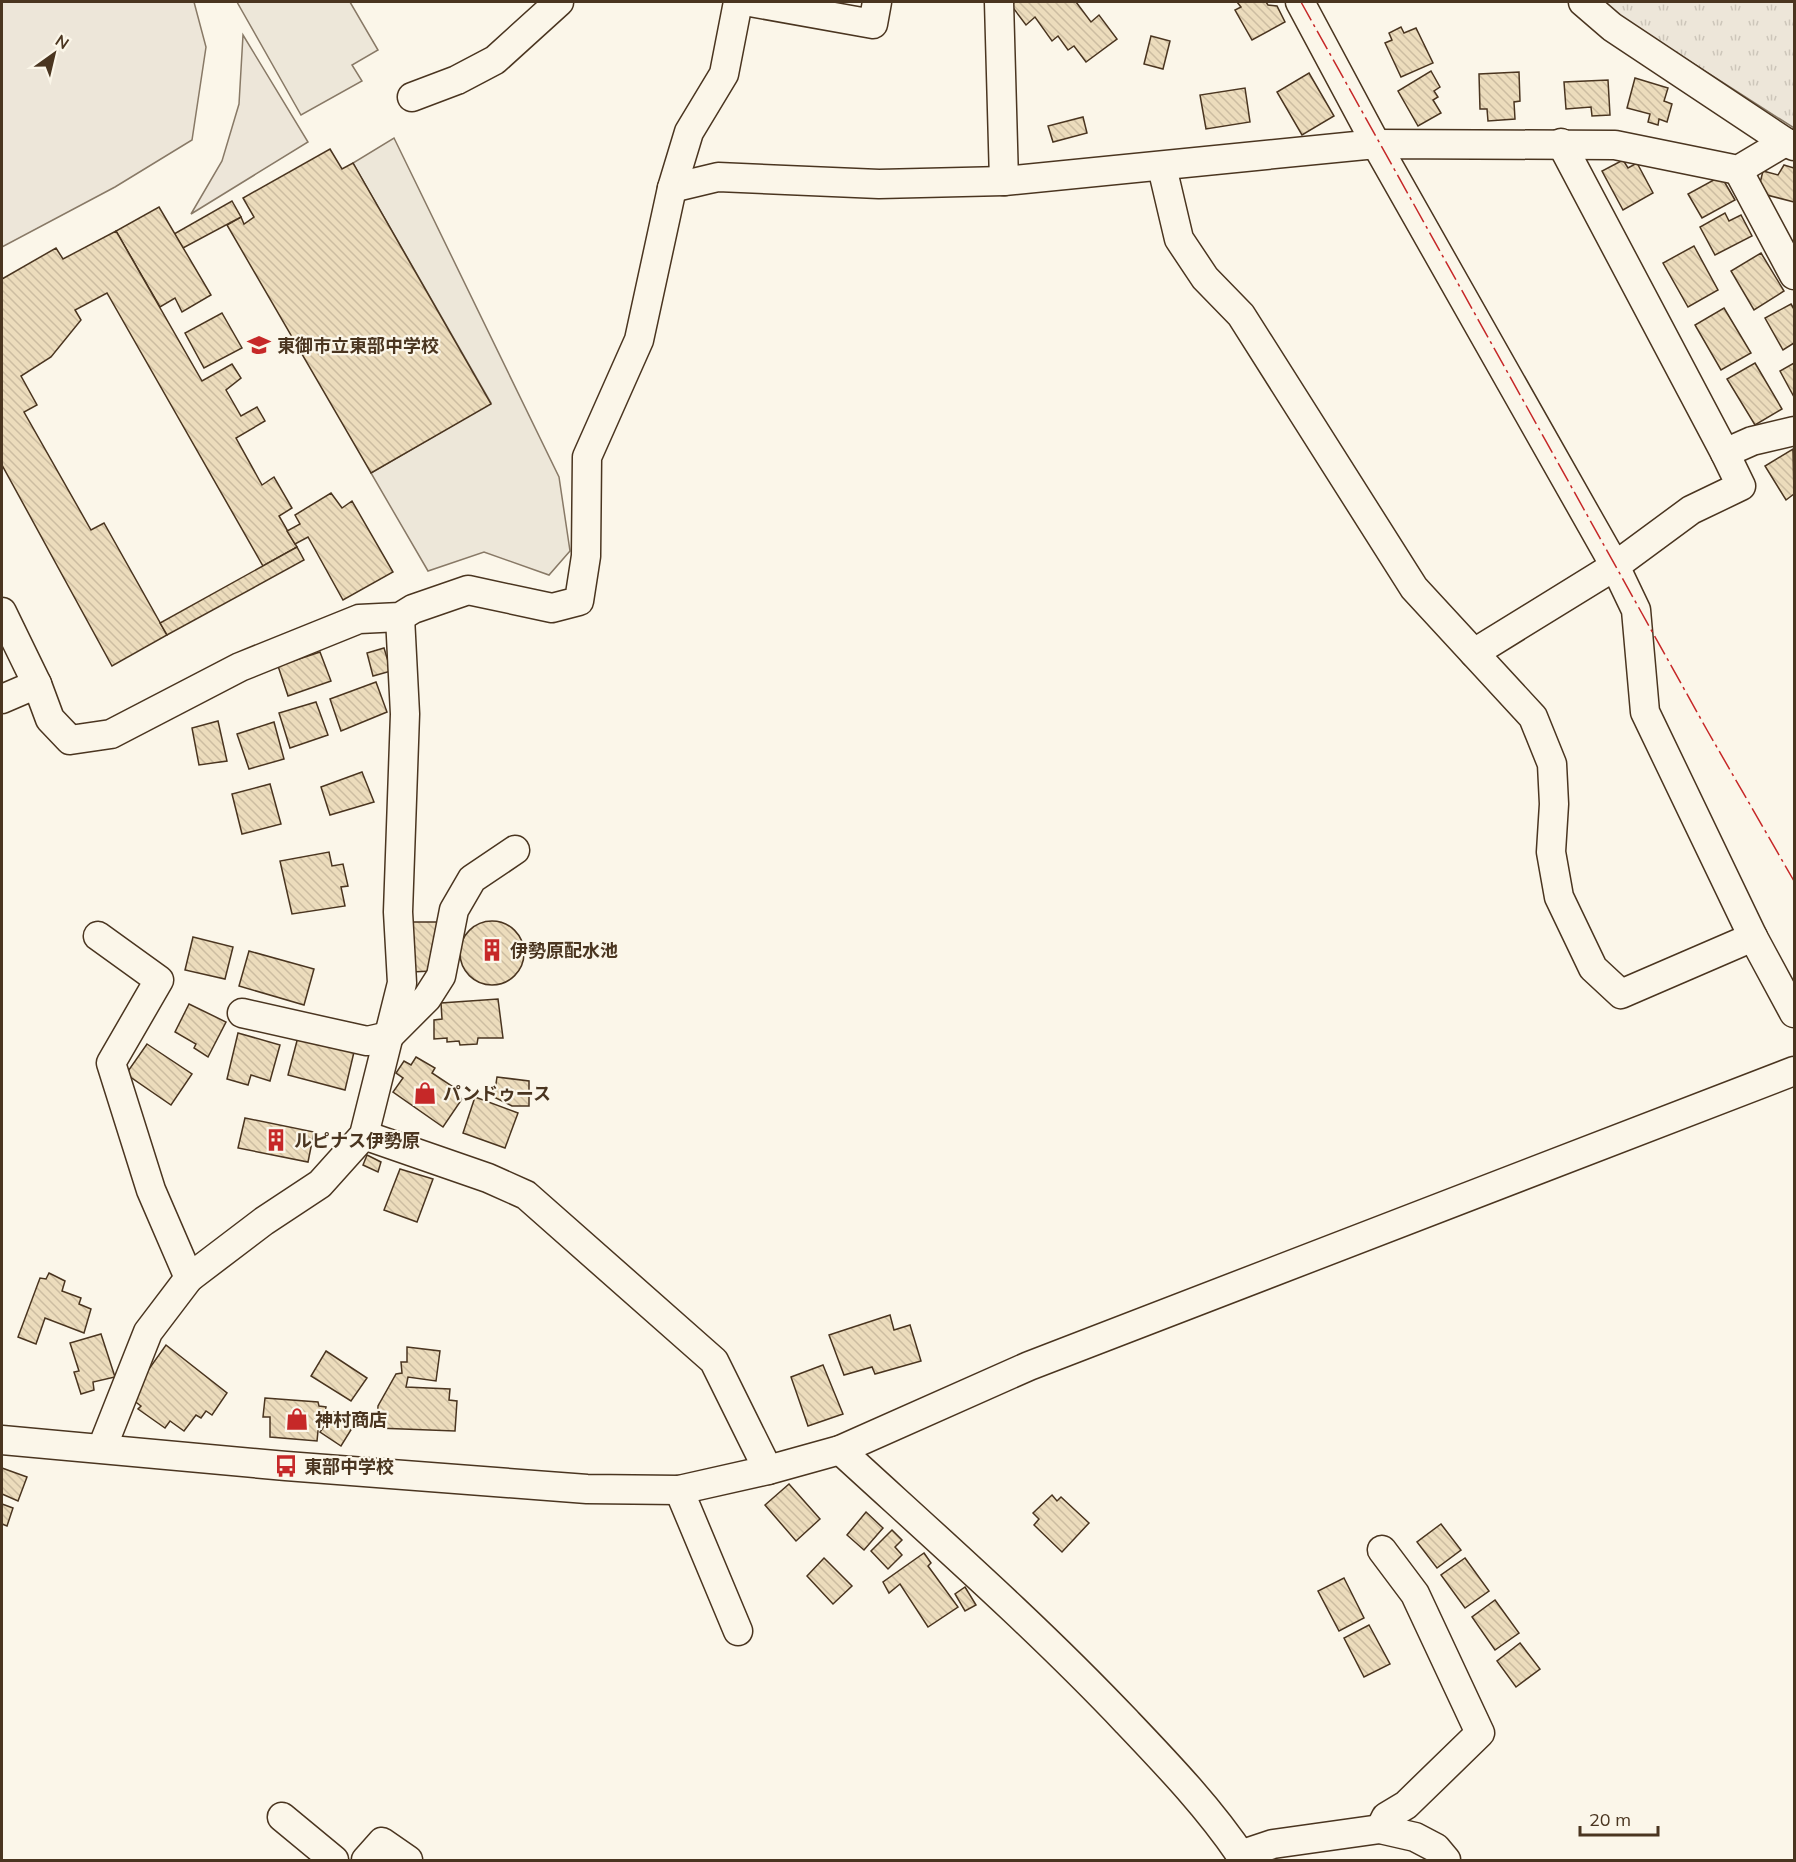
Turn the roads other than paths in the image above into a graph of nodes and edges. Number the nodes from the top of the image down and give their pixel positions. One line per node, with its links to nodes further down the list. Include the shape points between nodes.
1 (559, 2): 8 (street, via 495,60)
2 (738, 2): 15 (street, via 724,74 689,132)
3 (750, 2): 4 (street, via 873,24)
4 (877, 2)
5 (999, 2): 14 (street)
6 (1300, 2): 10 (street)
7 (1583, 2): 11 (street, via 1612,27)
8 (412, 97)
9 (1561, 143): 10 (street); 13 (street, via 1615,145); 18 (street)
10 (1377, 144): 12 (street); 19 (street)
11 (1790, 144): 13 (street)
12 (1162, 167): 14 (street); 22 (street, via 1179,240 1205,278 1241,315 1414,588)
13 (1738, 170): 16 (street)
14 (1004, 181): 15 (street, via 879,184 718,177)
15 (672, 188): 21 (street, via 639,340 587,457 586,556 579,601 552,608 468,590 412,609)
16 (1794, 275)
17 (1794, 431): 18 (street, via 1752,441)
18 (1725, 453): 19 (street, via 1741,486 1691,510)
19 (1615, 566): 22 (street); 27 (street, via 1636,610 1645,712)
20 (2, 612): 23 (street)
21 (400, 617): 23 (street, via 359,620 240,667 111,734 70,740 50,719); 30 (street, via 405,714 398,912 402,983)
22 (1474, 652): 27 (street, via 1533,717 1552,764 1551,852 1559,897 1593,968 1621,994)
23 (37, 684): 24 (street)
24 (2, 699)
25 (515, 850): 30 (street, via 472,879 454,910 441,976 427,998)
26 (98, 936): 33 (street, via 159,980 111,1063 151,1190)
27 (1753, 937): 29 (street)
28 (242, 1013): 30 (street, via 367,1041)
29 (1794, 1013)
30 (389, 1036): 32 (street)
31 (1794, 1071): 36 (street, via 1040,1361)
32 (364, 1135): 33 (street, via 320,1184); 37 (street, via 526,1195 714,1361)
33 (189, 1278): 35 (street, via 148,1332)
34 (2, 1440): 35 (street)
35 (102, 1448): 38 (street, via 587,1489)
36 (840, 1450): 37 (street); 43 (street, via 1002,1597 1097,1690 1167,1763)
37 (768, 1470): 38 (street)
38 (679, 1490): 40 (street)
39 (1382, 1550): 42 (street, via 1415,1594 1480,1733 1406,1805 1386,1817)
40 (738, 1631)
41 (282, 1817): 44 (street)
42 (1380, 1829): 43 (street, via 1273,1844); 47 (street, via 1415,1837 1436,1848)
43 (1242, 1857)
44 (334, 1860)
45 (366, 1860): 46 (street, via 382,1842)
46 (408, 1860)
47 (1446, 1860)

